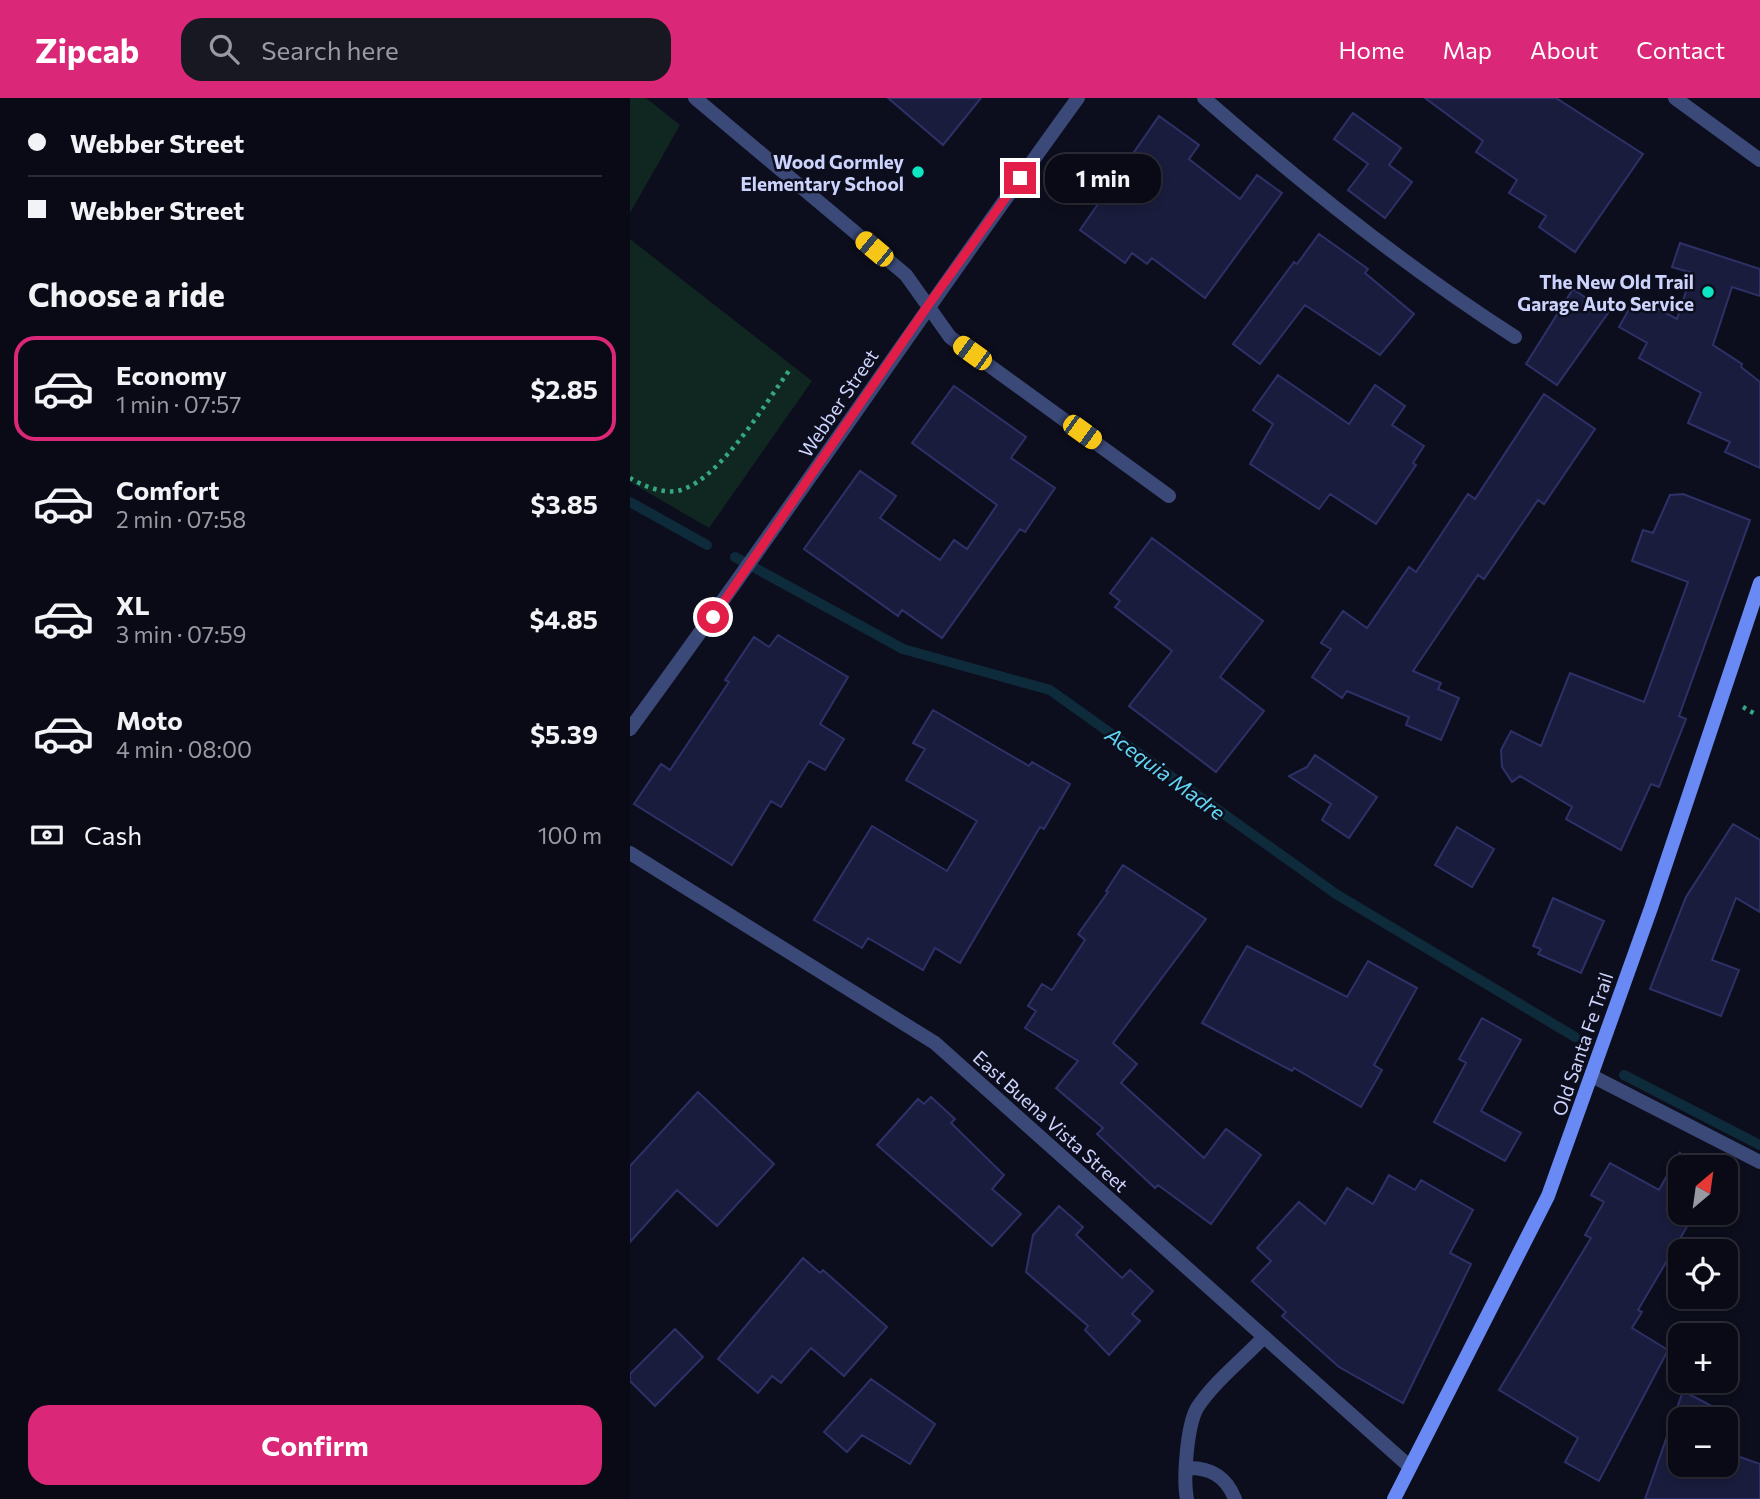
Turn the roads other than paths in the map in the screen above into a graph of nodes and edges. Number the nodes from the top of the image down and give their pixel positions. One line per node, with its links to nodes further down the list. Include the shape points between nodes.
1 (695, 98): 6 (street, via 906,275)
2 (1078, 98): 6 (street, Webber Street)
3 (1204, 98): 7 (street, via 1454,298)
4 (1675, 98): 5 (street)
5 (1760, 160)
6 (929, 304): 8 (street, via 950,337); 10 (street, Webber Street, via 746,572)
7 (1515, 337)
8 (1169, 496)
9 (1760, 583): 12 (main road, Old Santa Fe Trail)
10 (630, 729)
11 (630, 853): 14 (street, East Buena Vista Street, via 935,1043)
12 (1592, 1076): 13 (street); 15 (main road, Old Santa Fe Trail, via 1548,1196)
13 (1760, 1162)
14 (1264, 1337): 15 (street, East Buena Vista Street); 16 (street, via 1196,1411)
15 (1410, 1467): 19 (main road, Old Santa Fe Trail)
16 (1186, 1468): 17 (street); 18 (street, via 1204,1467 1219,1476)
17 (1187, 1499)
18 (1235, 1499)
19 (1394, 1499)

